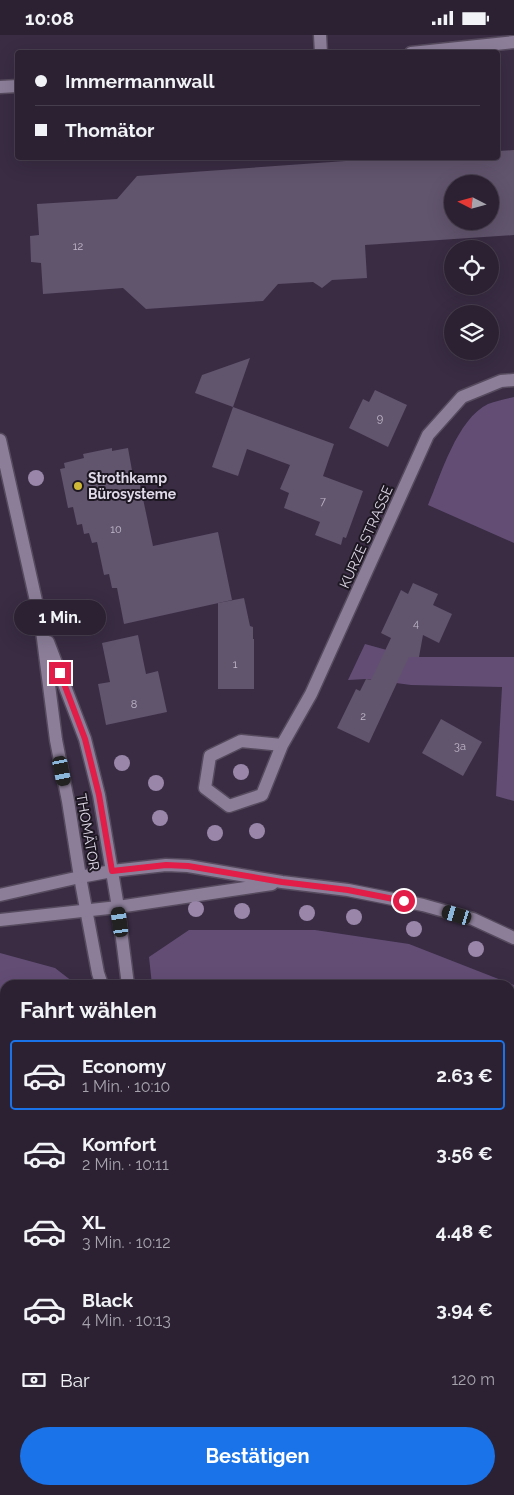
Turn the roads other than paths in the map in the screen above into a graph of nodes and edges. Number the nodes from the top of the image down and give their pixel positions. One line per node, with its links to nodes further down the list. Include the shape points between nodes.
1 (320, 35): 3 (street)
2 (514, 42): 4 (street)
3 (321, 50)
4 (439, 50)
5 (15, 86): 6 (street)
6 (0, 87)
7 (514, 380): 10 (street, KURZE STRASSE, via 501,381 462,397 428,435 312,694)
8 (0, 440): 9 (street, THOMÄTOR)
9 (41, 623): 11 (street, THOMÄTOR, via 85,739); 12 (street, THOMÄTOR, via 56,740)
10 (282, 745): 10 (street, KURZE STRASSE, via 241,741 210,756 206,788 229,806 262,795)
11 (112, 871): 12 (street); 13 (street, via 188,866); 15 (street, THOMÄTOR)
12 (80, 877): 14 (street); 16 (street, THOMÄTOR)
13 (282, 882): 15 (street); 18 (street, via 348,890 423,905 473,919)
14 (0, 895)
15 (118, 907): 16 (street); 20 (street, THOMÄTOR)
16 (87, 911): 17 (street); 19 (street, THOMÄTOR)
17 (0, 920)
18 (514, 938)
19 (100, 980)
20 (127, 980)

